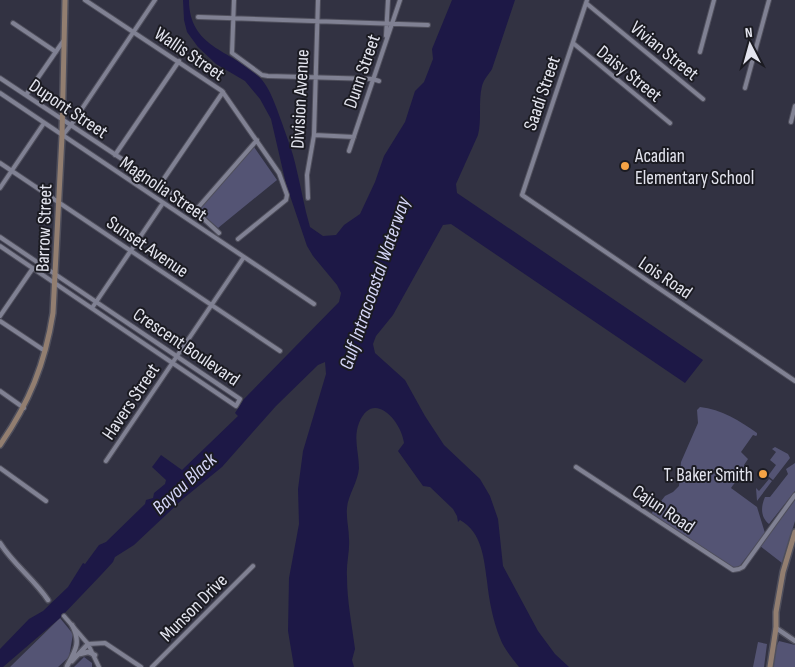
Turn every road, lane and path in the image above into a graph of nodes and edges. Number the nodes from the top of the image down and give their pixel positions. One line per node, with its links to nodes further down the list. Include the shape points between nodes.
1 (65, 0): 19 (main road, Barrow Street)
2 (155, 0): 18 (street)
3 (234, 0): 12 (street)
4 (318, 0): 13 (street, Division Avenue)
5 (388, 0): 15 (street)
6 (400, 0): 16 (street, Dunn Street)
7 (714, 0): 23 (street)
8 (769, 0): 29 (street)
9 (88, 1): 18 (street, Wallis Street)
10 (587, 2): 21 (street, Saadi Street); 33 (street, Vivian Street)
11 (198, 16): 12 (street)
12 (233, 18): 13 (street); 26 (street, via 232,53 262,75)
13 (317, 20): 15 (street); 26 (street, Division Avenue)
14 (13, 23): 22 (street)
15 (387, 23): 16 (street); 20 (street)
16 (392, 23): 17 (street); 20 (street, Dunn Street)
17 (428, 24)
18 (134, 32): 24 (street, Wallis Street); 39 (street)
19 (64, 40): 22 (street); 35 (main road, Barrow Street)
20 (386, 40): 27 (street, Dunn Street)
21 (573, 43): 38 (street, Daisy Street); 50 (street, Saadi Street)
22 (56, 52): 32 (street)
23 (700, 52)
24 (179, 61): 30 (street, Wallis Street); 45 (street)
25 (0, 78): 32 (street, Dupont Street)
26 (315, 78): 27 (street); 40 (street, Division Avenue)
27 (373, 79): 28 (street); 42 (street, Dunn Street)
28 (379, 81)
29 (744, 88)
30 (223, 92): 43 (street, Wallis Street); 48 (street)
31 (0, 93): 37 (street, Magnolia Street)
32 (26, 95): 35 (street, Dupont Street)
33 (703, 99)
34 (795, 106): 36 (street)
35 (62, 119): 39 (street, Dupont Street); 41 (main road, Barrow Street)
36 (791, 122)
37 (44, 123): 41 (street, Magnolia Street); 47 (street)
38 (670, 123)
39 (71, 125): 41 (street); 45 (street, Dupont Street)
40 (314, 135): 42 (street); 51 (street, Division Avenue)
41 (62, 136): 52 (main road, Barrow Street); 53 (street, Magnolia Street)
42 (354, 137): 44 (street, Dunn Street)
43 (257, 140): 54 (street); 57 (street, Wallis Street, via 279,173 287,195 286,200)
44 (349, 151)
45 (115, 155): 48 (street, Dupont Street)
46 (0, 163): 47 (street, Sunset Avenue)
47 (12, 171): 49 (street); 52 (street, Sunset Avenue)
48 (158, 183): 54 (street, Dupont Street)
49 (0, 188)
50 (522, 195): 74 (street, Lois Road)
51 (308, 198)
52 (59, 203): 59 (street, Sunset Avenue); 62 (main road, Barrow Street)
53 (163, 203): 59 (street); 60 (street, Magnolia Street)
54 (195, 211): 55 (street, Dupont Street)
55 (219, 233)
56 (0, 237): 62 (street, Crescent Boulevard)
57 (238, 239)
58 (0, 246): 61 (street, Crescent Boulevard)
59 (131, 251): 64 (street); 66 (street, Sunset Avenue)
60 (244, 257): 65 (street, Magnolia Street); 66 (street, Havers Street)
61 (33, 268): 63 (street, Crescent Boulevard); 68 (street)
62 (56, 275): 63 (main road, Barrow Street); 64 (street, Crescent Boulevard)
63 (56, 284): 67 (street, Crescent Boulevard); 70 (main road, Barrow Street)
64 (96, 301): 67 (street); 72 (street, Crescent Boulevard)
65 (314, 304)
66 (211, 305): 71 (street, Sunset Avenue); 72 (street, Havers Street)
67 (92, 308): 73 (street, Crescent Boulevard)
68 (0, 316)
69 (0, 321): 70 (street)
70 (45, 351): 76 (main road, Barrow Street)
71 (280, 351)
72 (177, 356): 73 (street, Havers Street); 73 (street, Crescent Boulevard, via 240,399 236,406)
73 (172, 362): 78 (street, Havers Street)
74 (795, 381)
75 (0, 392): 76 (street)
76 (24, 408): 77 (main road, Barrow Street)
77 (0, 445)
78 (106, 461)
79 (576, 467): 81 (street, Cajun Road, via 736,570 743,567)
80 (0, 468): 82 (street)
81 (795, 495)
82 (46, 501)
83 (795, 532): 89 (main road, via 783,572)
84 (0, 543): 86 (street)
85 (253, 566): 97 (street, Munson Drive)
86 (48, 600)
87 (64, 616): 88 (street)
88 (72, 625): 91 (street); 94 (street, via 77,642)
89 (776, 628): 90 (street); 98 (main road)
90 (795, 640)
91 (88, 644): 92 (street); 93 (street); 96 (street, via 104,643)
92 (79, 654): 93 (street, via 88,652); 94 (street)
93 (95, 655): 95 (street)
94 (67, 666)
95 (99, 667)
96 (141, 667)
97 (152, 667)
98 (770, 667)

